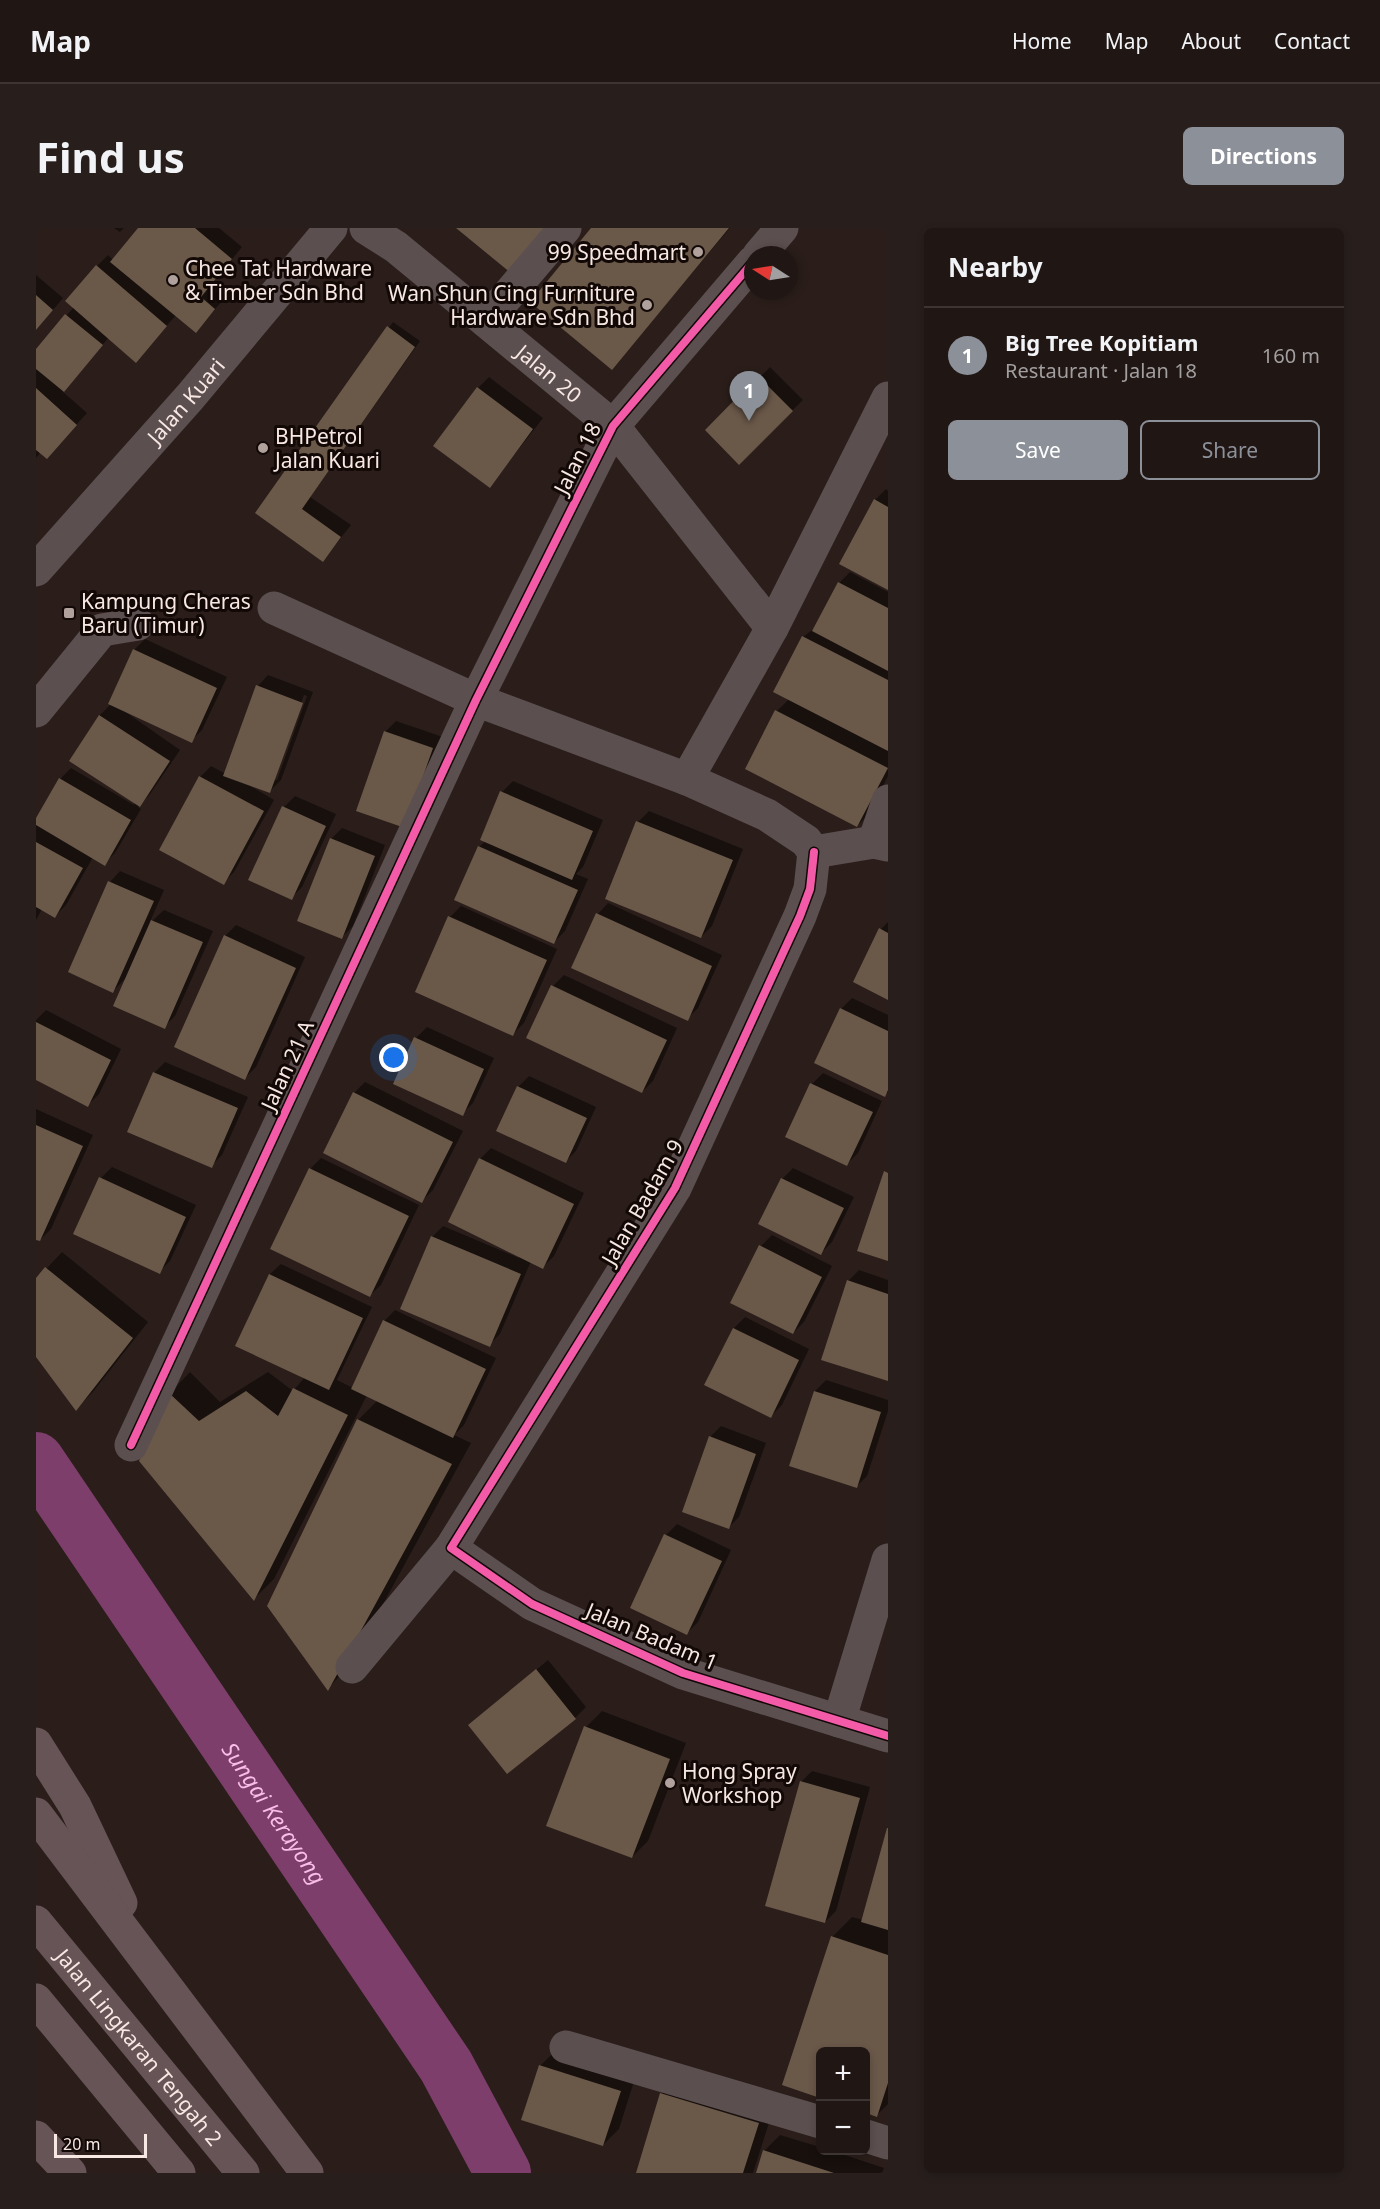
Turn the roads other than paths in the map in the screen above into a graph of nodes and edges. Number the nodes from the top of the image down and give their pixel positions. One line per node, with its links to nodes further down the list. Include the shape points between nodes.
1 (332, 228): 11 (street, Jalan Kuari)
2 (366, 228): 5 (street, Jalan 20)
3 (565, 228): 8 (street)
4 (782, 228): 6 (street)
5 (404, 238): 8 (street, Jalan 20)
6 (767, 246)
7 (744, 273): 10 (street, Jalan 18)
8 (486, 321): 10 (street, Jalan 20)
9 (888, 398): 14 (street)
10 (613, 426): 14 (street, Jalan 20); 15 (street, Jalan 18)
11 (36, 570)
12 (274, 608): 15 (street)
13 (138, 624): 16 (street, via 102,630)
14 (772, 628): 17 (street)
15 (477, 700): 17 (street); 21 (street, Jalan 21 A)
16 (36, 711)
17 (687, 779): 20 (street, via 767,815)
18 (888, 801): 19 (street)
19 (872, 845): 20 (street)
20 (814, 852): 22 (street, Jalan Badam 9, via 810,889 800,916 675,1188)
21 (131, 1445)
22 (451, 1548): 24 (street, Jalan Badam 9); 25 (street, Jalan Badam 1, via 532,1604 672,1668)
23 (885, 1579): 25 (street)
24 (352, 1667)
25 (839, 1721): 26 (street, Jalan Badam 1)
26 (888, 1736)
27 (36, 1743): 30 (highway, via 75,1806)
28 (36, 1814): 30 (highway)
29 (36, 1922): 39 (highway, Jalan Lingkaran Tengah 2)
30 (153, 1970): 40 (highway)
31 (36, 2000): 38 (highway)
32 (566, 2047): 33 (street)
33 (816, 2121)
34 (36, 2137): 37 (highway)
35 (870, 2137): 36 (street)
36 (888, 2143)
37 (70, 2173)
38 (179, 2173)
39 (243, 2173)
40 (307, 2173)

